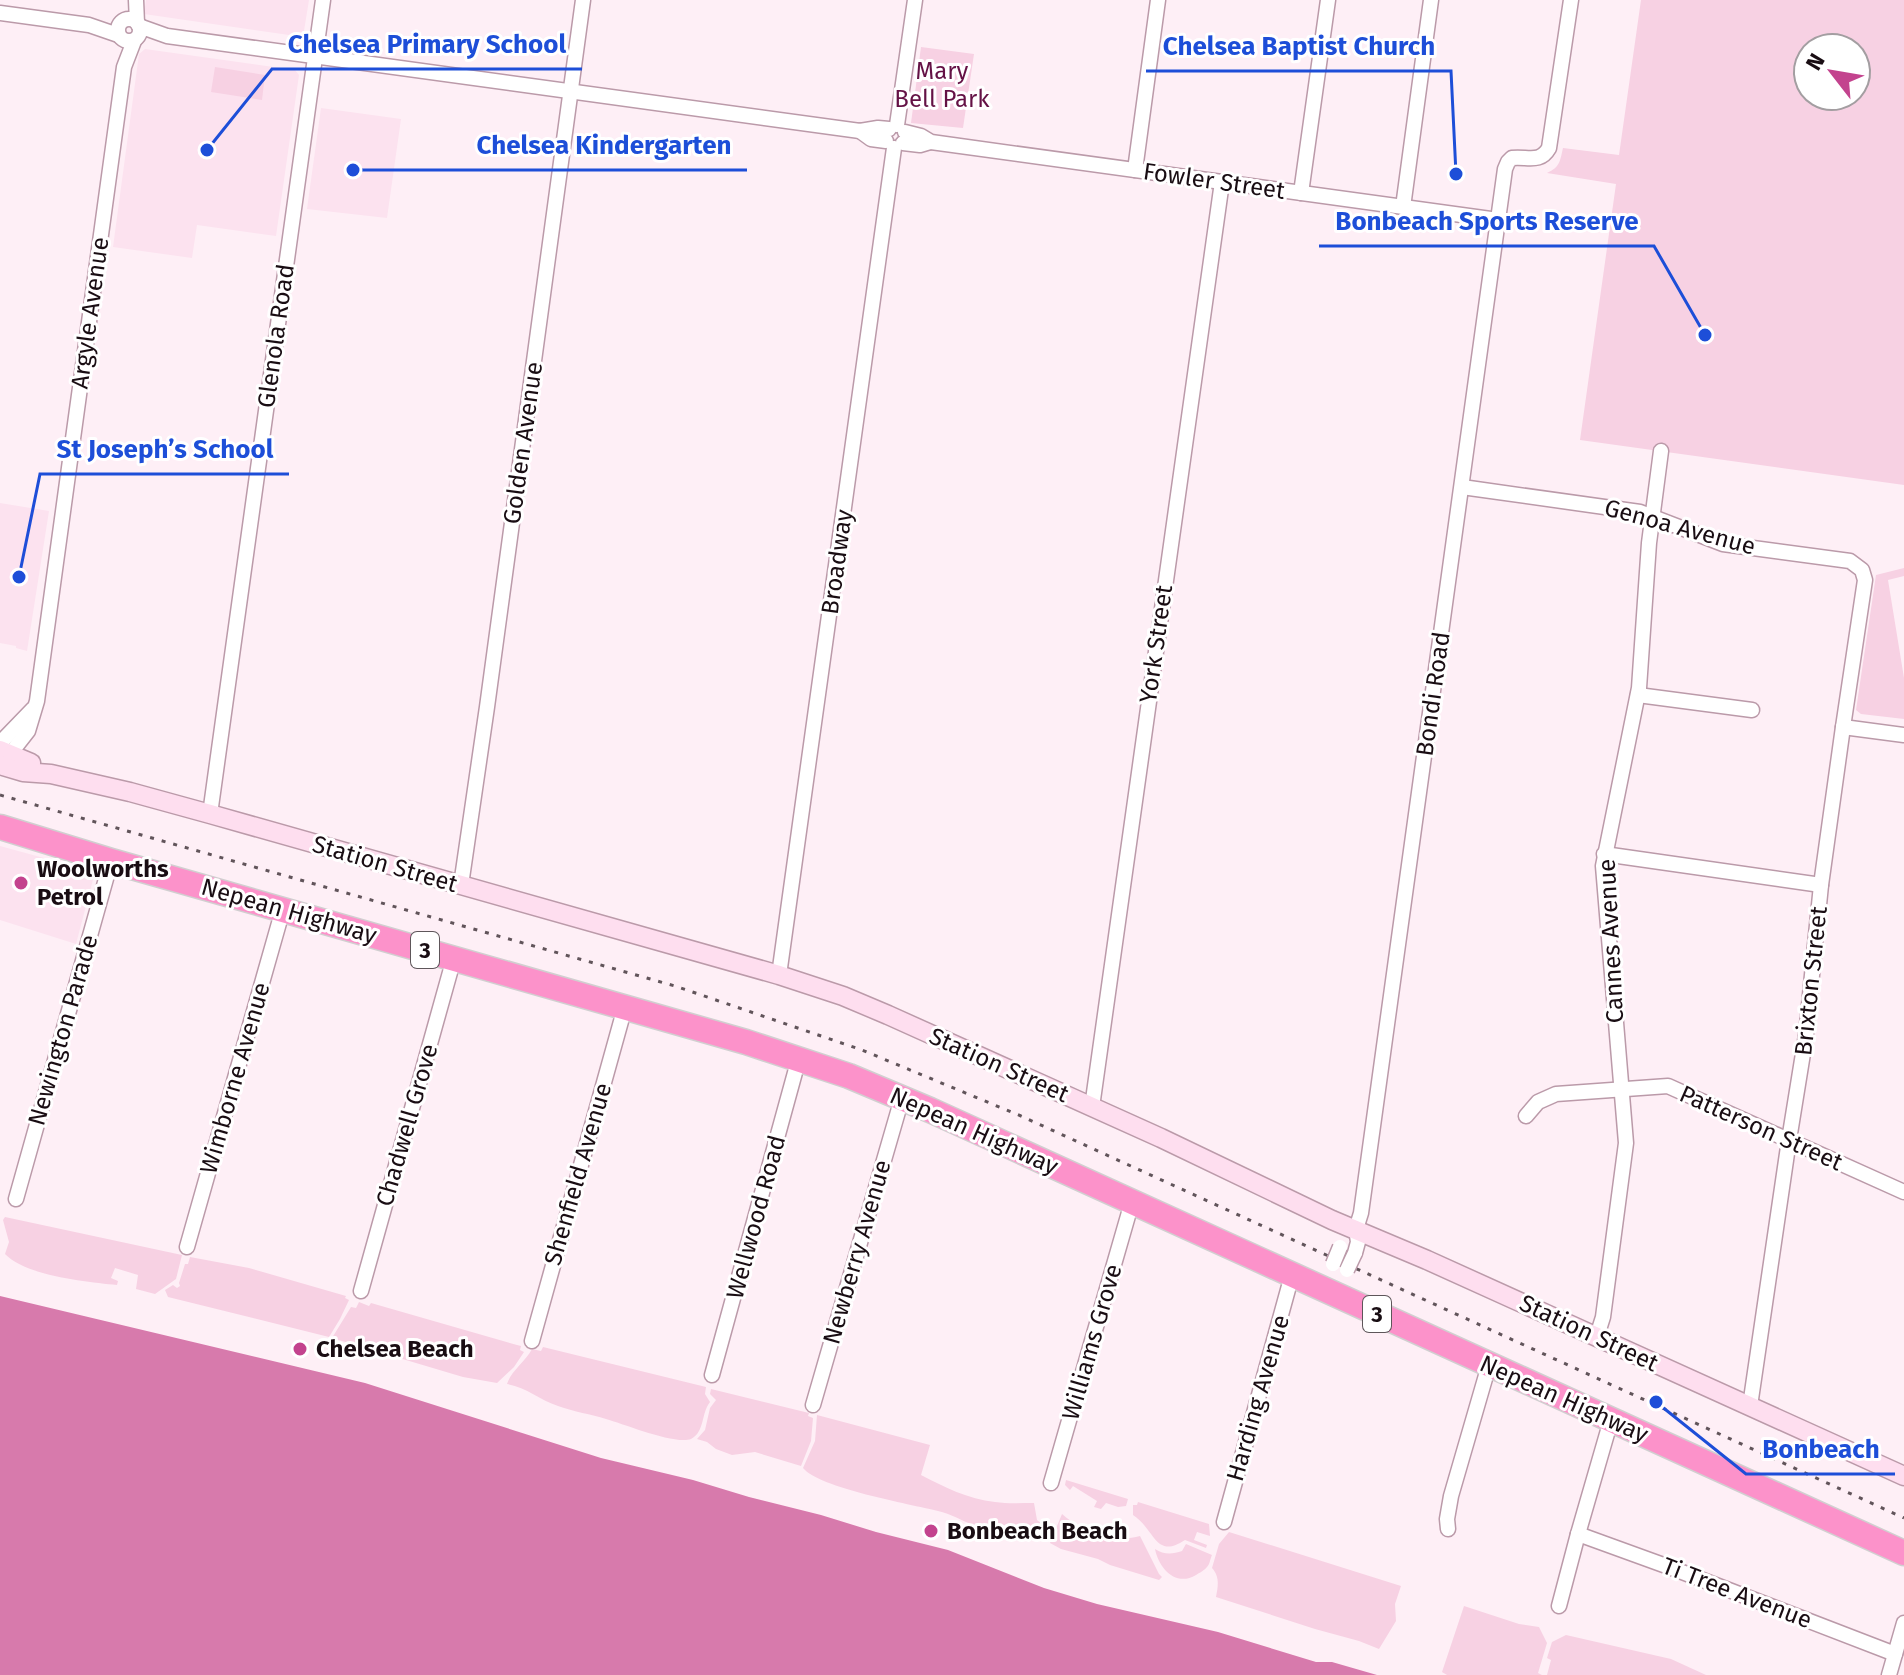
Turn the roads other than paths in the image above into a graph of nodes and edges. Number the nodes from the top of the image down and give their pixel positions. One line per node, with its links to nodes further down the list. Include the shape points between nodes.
1 (134, 0): 10 (street, Argyle Avenue)
2 (323, 0): 11 (street, Glenola Road)
3 (583, 0): 12 (street, Golden Avenue)
4 (915, 0): 13 (street, Broadway)
5 (1158, 0): 14 (street)
6 (1328, 0): 16 (street)
7 (1431, 0): 17 (street)
8 (1571, 0): 18 (street, Bondi Road, via 1551,145 1536,159 1510,159)
9 (0, 13): 10 (street, Fowler Street)
10 (129, 30): 11 (street, Fowler Street); 24 (street, Argyle Avenue)
11 (315, 56): 12 (street, Fowler Street); 31 (street, Glenola Road)
12 (570, 92): 13 (street, Fowler Street, via 860,131 871,139); 35 (street, Golden Avenue)
13 (896, 136): 14 (street, Fowler Street, via 920,145 931,142); 39 (street, Broadway)
14 (1135, 170): 15 (street, Fowler Street)
15 (1222, 182): 16 (street, Fowler Street); 44 (street, York Street)
16 (1301, 193): 17 (street, Fowler Street)
17 (1403, 207): 18 (street, Fowler Street)
18 (1498, 220): 20 (street, Bondi Road)
19 (1661, 451): 21 (street, Cannes Avenue)
20 (1462, 487): 21 (street, Genoa Avenue); 50 (street, Bondi Road)
21 (1652, 516): 22 (street, Genoa Avenue, via 1723,544); 23 (street, Cannes Avenue)
22 (1850, 561): 28 (street, Brixton Street, via 1865,580)
23 (1638, 695): 25 (street); 33 (street, Cannes Avenue)
24 (37, 701): 27 (street, Argyle Avenue); 30 (street, Argyle Avenue, via 27,733)
25 (1752, 710)
26 (0, 720): 27 (street)
27 (20, 723): 30 (street, Argyle Avenue)
28 (1843, 727): 29 (street); 36 (street, Brixton Street)
29 (1904, 735)
30 (2, 755): 31 (street, Station Street, via 51,774)
31 (210, 814): 35 (street, Station Street)
32 (0, 827): 34 (highway, Nepean Highway / 3)
33 (1604, 854): 36 (street); 42 (street, Cannes Avenue)
34 (111, 861): 37 (highway, Nepean Highway / 3); 48 (street, Newington Parade)
35 (461, 885): 39 (street, Station Street)
36 (1821, 885): 46 (street, Brixton Street)
37 (283, 909): 38 (highway, Nepean Highway / 3); 51 (street, Wimborne Avenue)
38 (454, 958): 40 (highway, Nepean Highway / 3); 53 (street, Chadwell Grove)
39 (779, 975): 44 (street, Station Street, via 843,996)
40 (625, 1007): 41 (highway, Nepean Highway / 3); 56 (street, Shenfield Avenue)
41 (799, 1058): 43 (highway, Nepean Highway / 3); 58 (street, Wellwood Road)
42 (1621, 1089): 45 (street, Patterson Street, via 1552,1095); 46 (street, Patterson Street, via 1672,1087); 55 (street, Cannes Avenue, via 1626,1148)
43 (902, 1098): 49 (highway, Nepean Highway / 3); 59 (street, Newberry Avenue)
44 (1092, 1107): 50 (street, Station Street)
45 (1526, 1116)
46 (1789, 1140): 47 (street, Patterson Street); 60 (street, Brixton Street)
47 (1904, 1192)
48 (16, 1199)
49 (1132, 1202): 52 (highway, Nepean Highway / 3); 63 (street, Williams Grove)
50 (1356, 1229): 54 (street, Bondi Road, bridge, via 1340,1247); 54 (street, Bondi Road, bridge, via 1355,1253); 55 (street, Station Street)
51 (187, 1247)
52 (1292, 1275): 54 (highway, Nepean Highway / 3); 64 (street, Harding Avenue)
53 (361, 1291)
54 (1328, 1292): 57 (highway, Nepean Highway / 3)
55 (1597, 1336): 60 (street, Station Street)
56 (532, 1341)
57 (1489, 1365): 61 (highway, Nepean Highway / 3); 65 (street, via 1451,1496)
58 (712, 1375)
59 (813, 1405)
60 (1750, 1406): 62 (street, Station Street)
61 (1611, 1420): 66 (street); 67 (highway, Nepean Highway / 3)
62 (1904, 1476)
63 (1051, 1483)
64 (1224, 1522)
65 (1448, 1529)
66 (1578, 1534): 68 (street); 70 (street, Ti Tree Avenue)
67 (1904, 1553)
68 (1559, 1606)
69 (1904, 1623): 70 (street)
70 (1895, 1654): 71 (street)
71 (1889, 1675)

